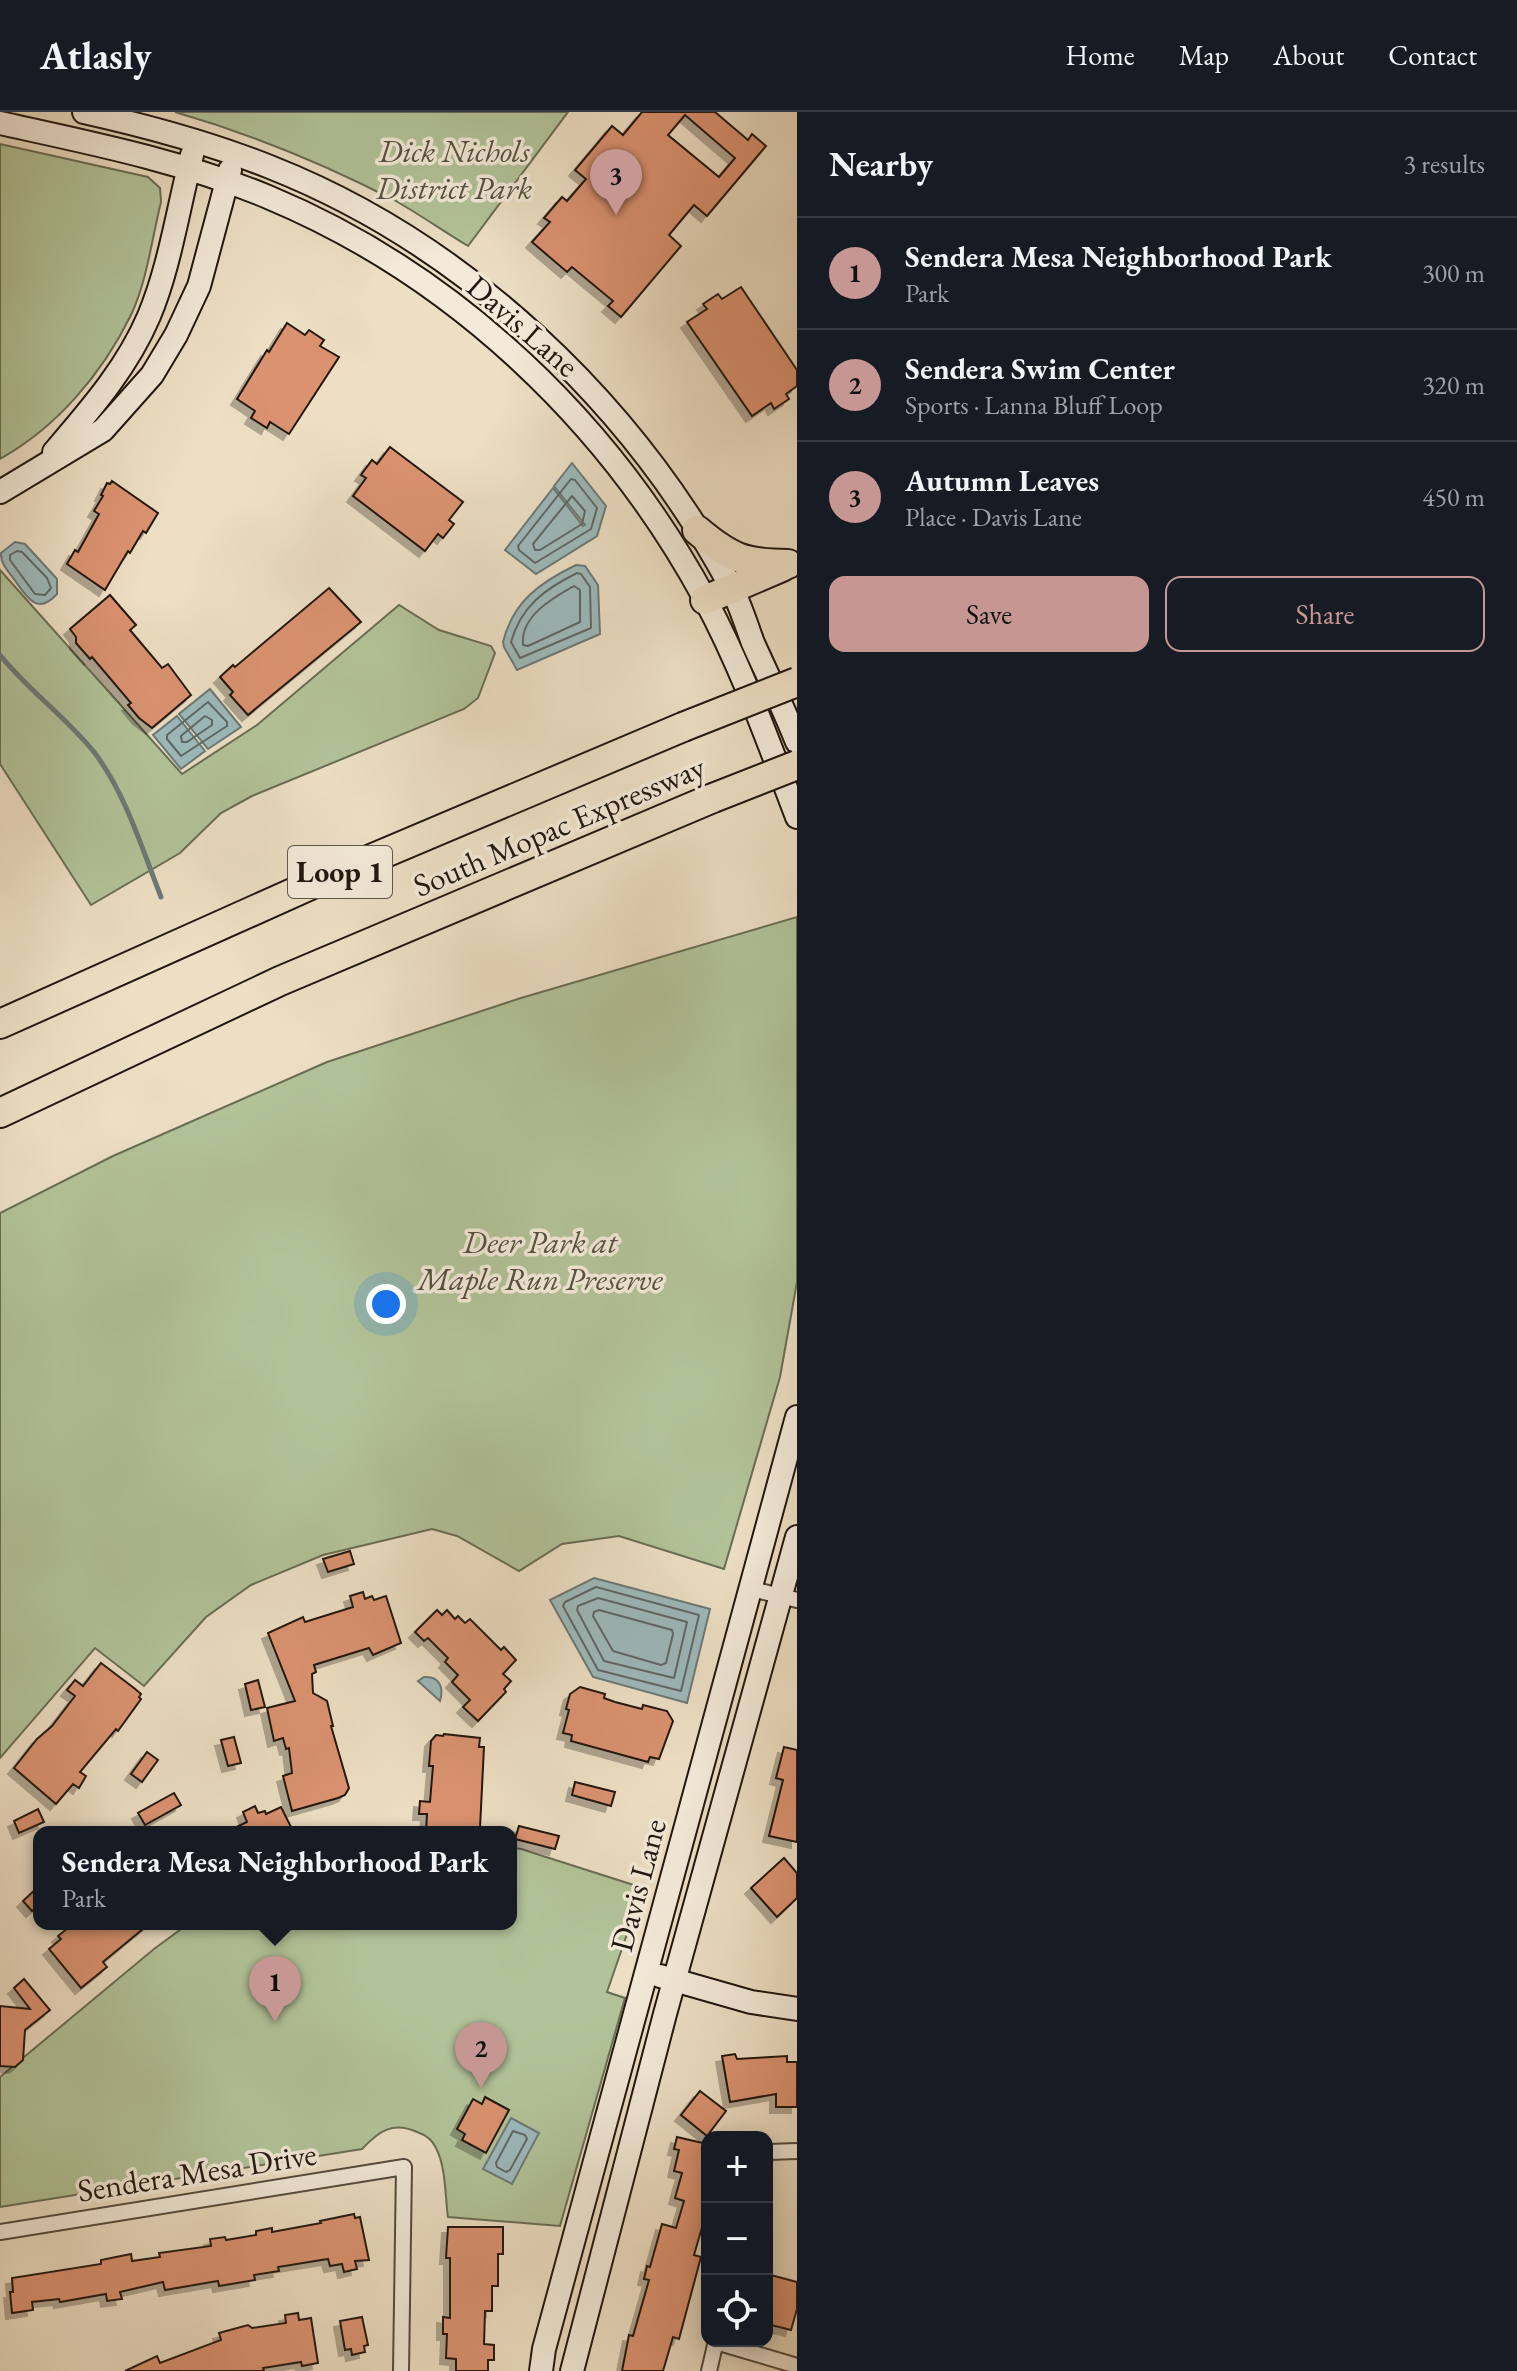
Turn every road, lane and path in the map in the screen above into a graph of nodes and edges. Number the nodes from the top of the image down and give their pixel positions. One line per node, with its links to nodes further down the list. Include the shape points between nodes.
1 (84, 112): 3 (main road, Davis Lane)
2 (0, 123): 5 (main road, Davis Lane)
3 (196, 141): 4 (main road, Davis Lane); 5 (main road)
4 (234, 154): 6 (main road); 8 (main road, Davis Lane, via 333,195 393,229 493,299)
5 (189, 168): 6 (main road, Davis Lane); 9 (main road, via 151,313 109,386)
6 (227, 182): 7 (main road, Davis Lane, via 374,250); 9 (main road, via 199,286 157,368 103,430)
7 (472, 319): 8 (main road, via 518,344 573,397 581,398); 14 (main road, Davis Lane, via 558,398 604,449)
8 (590, 389): 11 (main road, Davis Lane)
9 (43, 465): 10 (main road)
10 (0, 492)
11 (697, 530): 12 (highway, via 738,560); 13 (main road, Davis Lane)
12 (792, 562): 13 (highway)
13 (732, 589): 14 (highway); 16 (main road, Davis Lane)
14 (705, 600): 18 (main road, Davis Lane)
15 (797, 682): 19 (highway, South Mopac Expressway / Loop 1, bridge, via 333,875)
16 (797, 742)
17 (797, 765): 20 (highway, South Mopac Expressway / Loop 1, bridge, via 280,981)
18 (797, 817)
19 (0, 1024)
20 (0, 1113)
21 (797, 1417): 23 (main road, Davis Lane)
22 (797, 1537): 24 (main road, Davis Lane)
23 (752, 1589): 24 (street); 25 (main road, Davis Lane)
24 (789, 1599): 26 (main road, Davis Lane)
25 (648, 1973): 26 (main road); 35 (main road, Davis Lane)
26 (674, 1979): 27 (main road); 36 (main road, Davis Lane)
27 (797, 2009)
28 (797, 2151): 29 (street)
29 (773, 2152)
30 (0, 2232): 34 (street, Sendera Mesa Drive, via 404,2167)
31 (715, 2347): 37 (street)
32 (733, 2347): 33 (street)
33 (797, 2366)
34 (401, 2371)
35 (541, 2371)
36 (572, 2371)
37 (709, 2371)

